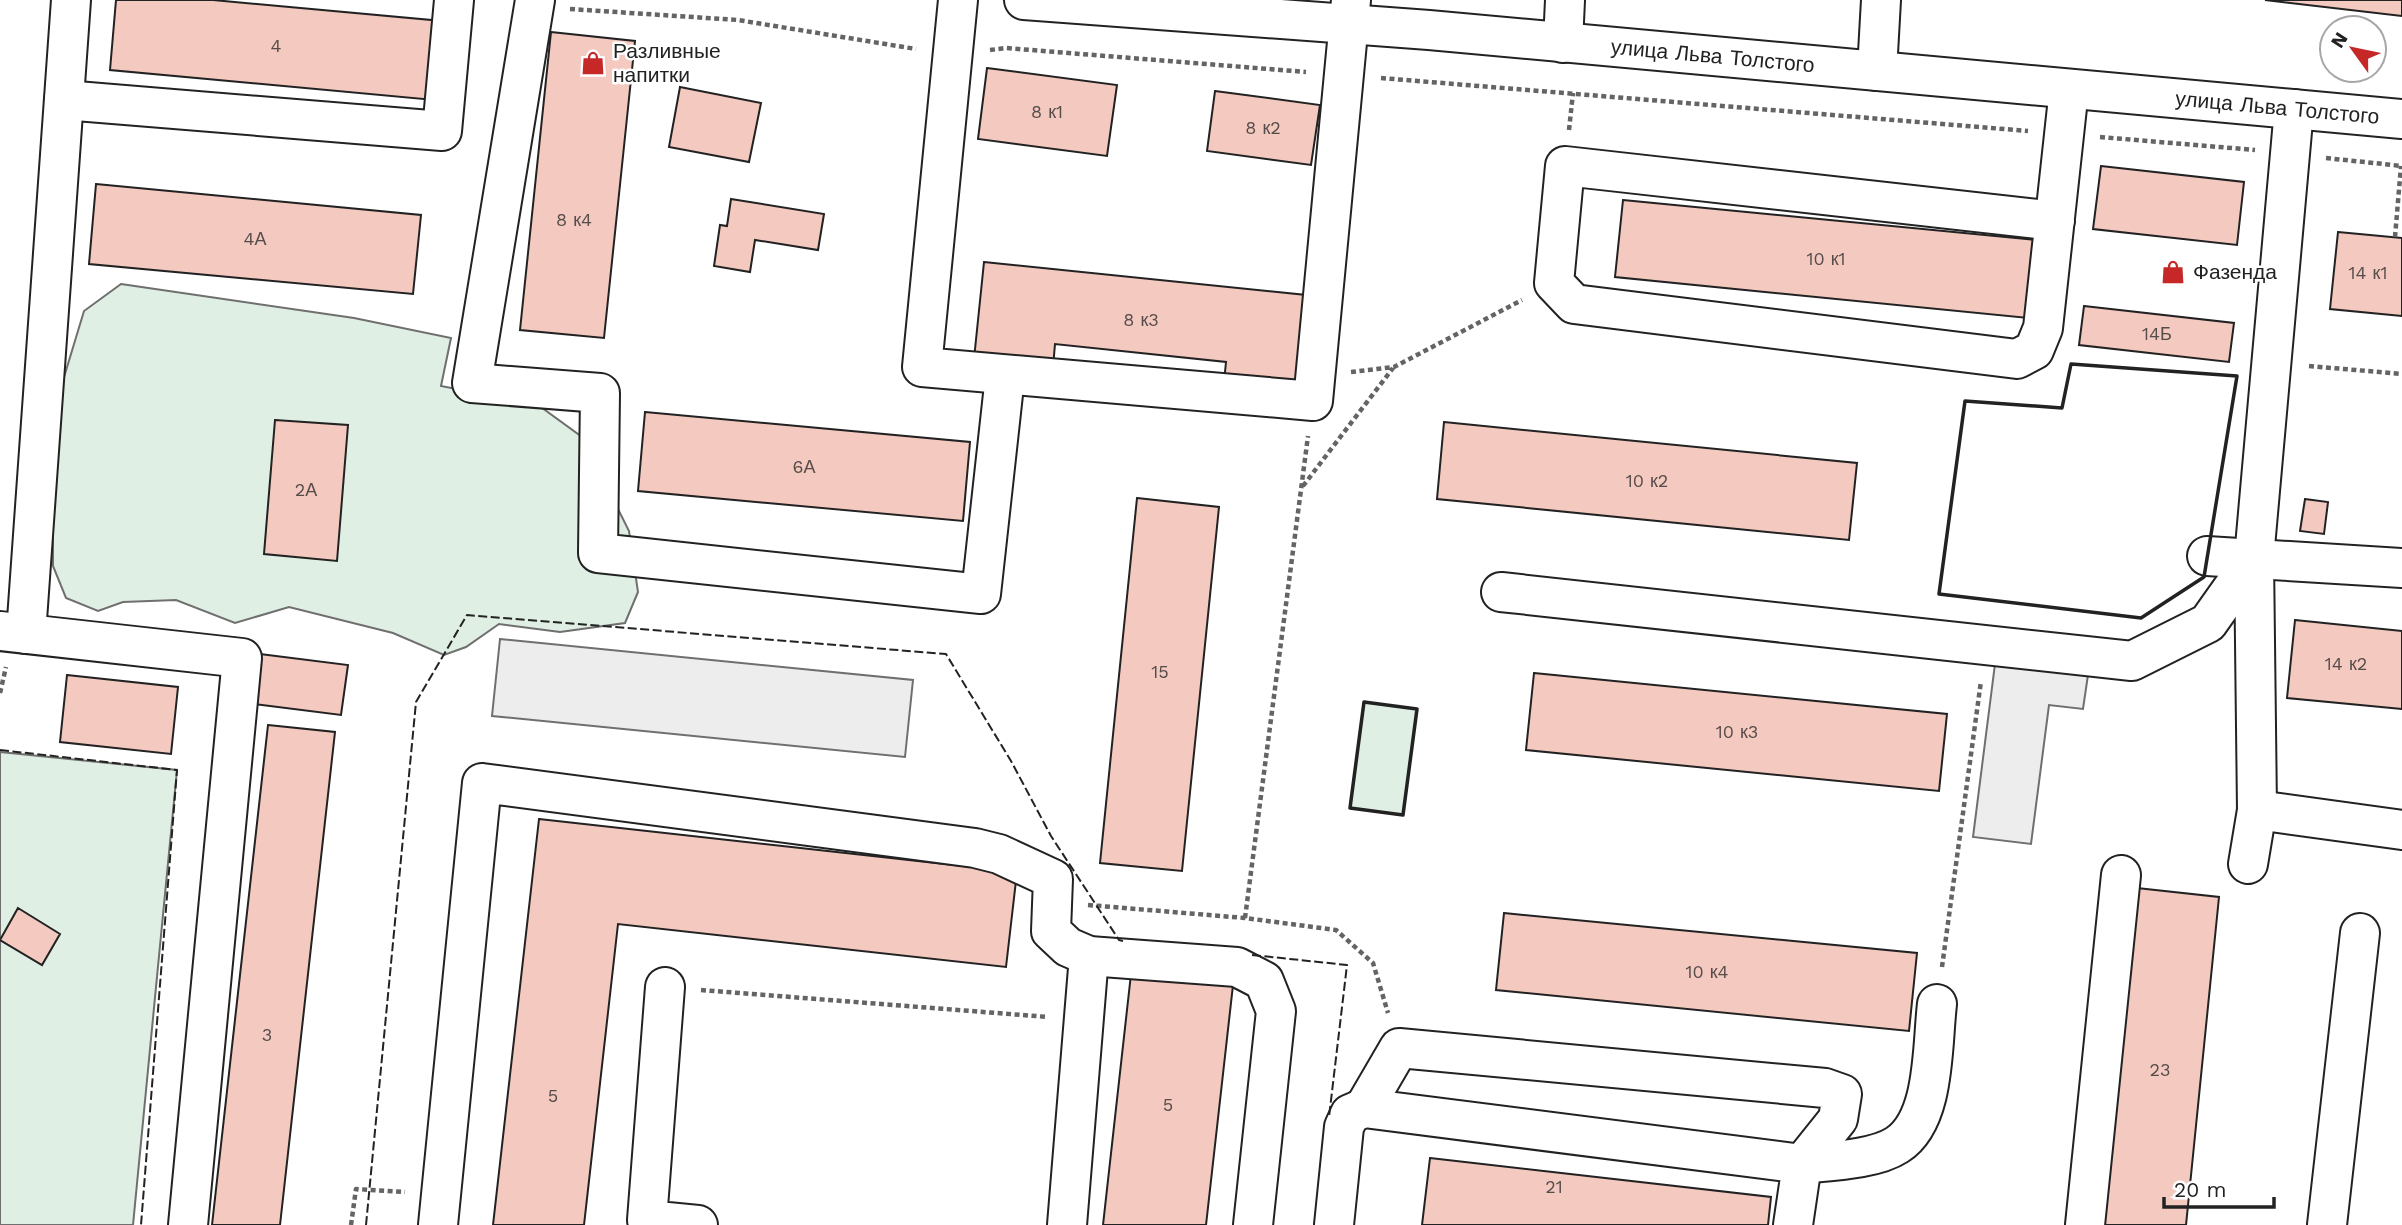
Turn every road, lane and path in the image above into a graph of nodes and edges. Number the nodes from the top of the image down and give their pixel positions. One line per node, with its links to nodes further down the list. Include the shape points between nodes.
1 (71, 0): 14 (street)
2 (454, 0): 14 (street, via 442,131)
3 (958, 0): 10 (street)
4 (1024, 0): 8 (street, улица Льва Толстого)
5 (1565, 0): 9 (street)
6 (1881, 0): 11 (street)
7 (535, 3): 10 (path, via 738,20); 26 (street, via 472,383 600,393 598,553 981,594)
8 (1349, 12): 9 (street, улица Льва Толстого); 12 (street)
9 (1563, 43): 11 (street, улица Льва Толстого)
10 (953, 55): 12 (path, via 1006,48); 26 (street, via 922,367)
11 (1877, 71): 13 (street, улица Льва Толстого)
12 (1344, 75): 17 (path); 27 (street)
13 (2068, 89): 15 (street, улица Льва Толстого); 17 (street)
14 (64, 100): 33 (street)
15 (2294, 109): 16 (street, улица Льва Толстого); 18 (street)
16 (2402, 120)
17 (2064, 134): 18 (path); 20 (street)
18 (2290, 154): 19 (path); 23 (street)
19 (2401, 166): 21 (path)
20 (2055, 221): 22 (street, via 1565,166); 22 (street, via 2043,328 2034,350 2017,359 1574,304)
21 (2395, 237)
22 (1554, 283): 24 (path)
23 (2272, 363): 25 (path); 30 (street)
24 (1394, 367): 27 (path); 28 (path)
25 (2402, 374)
26 (1004, 376): 27 (street)
27 (1315, 389): 28 (path)
28 (1301, 488): 40 (path)
29 (2207, 556): 30 (street)
30 (2254, 558): 31 (street); 34 (street, via 2208,623 2132,661); 35 (street)
31 (2402, 568)
32 (1501, 592): 34 (street)
33 (13, 633): 50 (street, via 242,658)
34 (1985, 645): 44 (path)
35 (2257, 810): 36 (street); 37 (street)
36 (2402, 830)
37 (2248, 864)
38 (2121, 875): 57 (street)
39 (1053, 878): 40 (path, via 1076,904); 42 (street, via 1051,931 1068,947); 49 (street, via 975,848 482,783)
40 (1245, 918): 46 (path, via 1336,930 1373,962)
41 (2360, 933): 58 (street)
42 (1089, 956): 45 (street); 54 (street, via 1237,967 1264,981 1276,1011)
43 (665, 987): 45 (path); 52 (street, via 647,1220)
44 (1937, 1004): 48 (street, via 1925,1107 1914,1130 1896,1146 1845,1160)
45 (1084, 1020): 53 (street)
46 (1399, 1048): 47 (street); 48 (street, via 1825,1088 1843,1094 1838,1119)
47 (1364, 1108): 48 (street); 55 (street, via 1350,1114 1343,1127)
48 (1802, 1164): 56 (street)
49 (440, 1210): 51 (path, via 356,1189)
50 (188, 1225)
51 (351, 1225)
52 (698, 1225)
53 (1067, 1225)
54 (1253, 1225)
55 (1335, 1225)
56 (1793, 1225)
57 (2085, 1225)
58 (2327, 1225)

